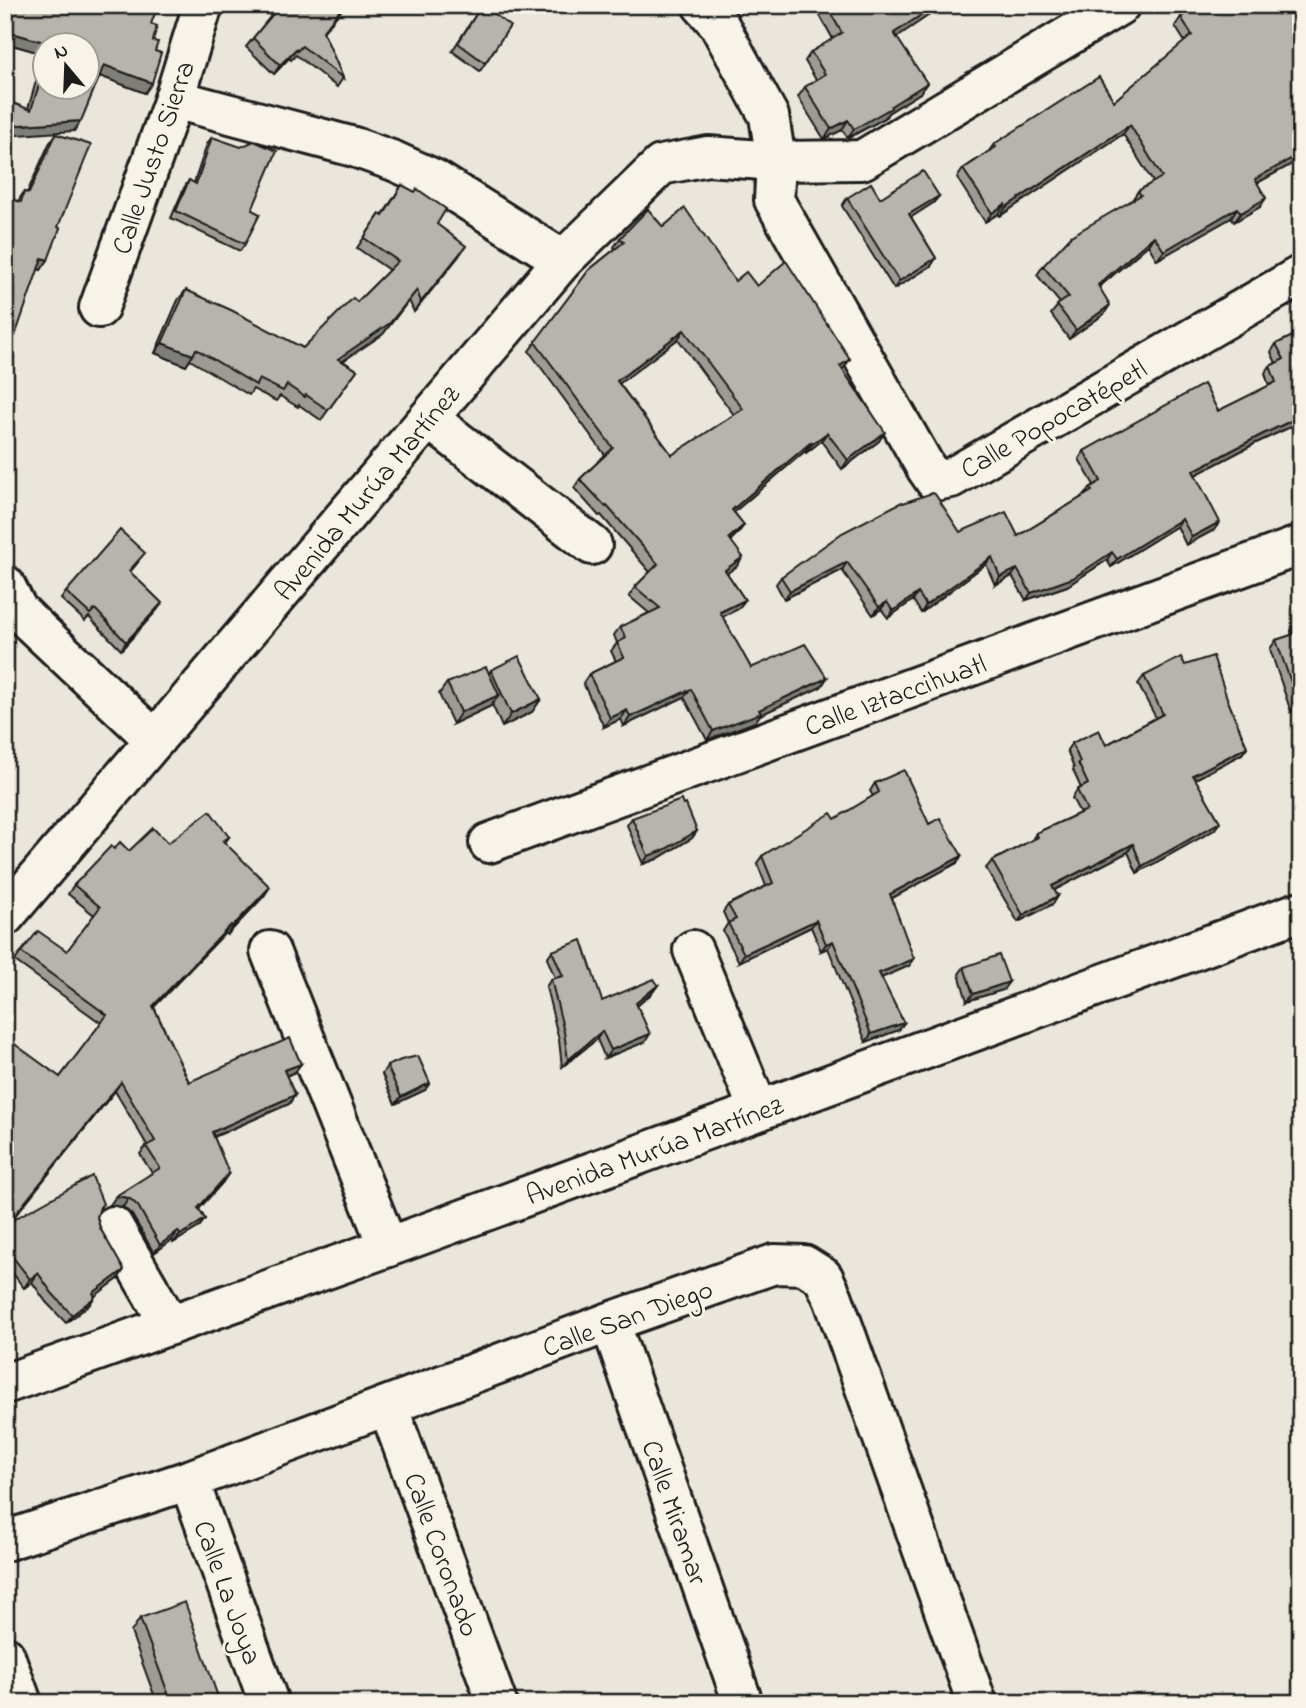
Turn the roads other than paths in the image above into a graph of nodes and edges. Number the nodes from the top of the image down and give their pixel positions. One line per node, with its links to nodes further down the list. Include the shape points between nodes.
1 (203, 5): 4 (street, Calle Justo Sierra)
2 (702, 5): 5 (street, via 718,23 769,116)
3 (1120, 5): 5 (street, Avenida Murúa Martínez, via 862,160)
4 (174, 99): 6 (street, via 394,161 434,179); 8 (street, Calle Justo Sierra)
5 (776, 161): 6 (street, Avenida Murúa Martínez, via 708,156 661,165); 7 (street, Calle Popocatépetl, via 774,200 935,481 951,478)
6 (564, 260): 9 (street, Avenida Murúa Martínez)
7 (1301, 275)
8 (99, 308)
9 (429, 419): 10 (street); 13 (street, Avenida Murúa Martínez)
10 (592, 545)
11 (1301, 545): 14 (street, Calle Iztaccihuatl)
12 (5, 585): 13 (street, via 17,609)
13 (155, 740): 16 (street, Avenida Murúa Martínez)
14 (489, 843)
15 (1301, 911): 19 (street, Avenida Murúa Martínez)
16 (5, 916)
17 (693, 950): 19 (street)
18 (270, 951): 21 (street)
19 (759, 1111): 21 (street, Avenida Murúa Martínez)
20 (113, 1226): 23 (street)
21 (387, 1247): 23 (street, Avenida Murúa Martínez)
22 (610, 1322): 25 (street, Calle San Diego); 32 (street, Calle Miramar); 33 (street, Calle San Diego, via 774,1264 804,1265 823,1277)
23 (170, 1325): 24 (street, Avenida Murúa Martínez)
24 (5, 1384)
25 (388, 1406): 26 (street, Calle San Diego); 31 (street, Calle Coronado)
26 (189, 1480): 27 (street, Calle San Diego); 30 (street, Calle La Joya)
27 (5, 1541)
28 (5, 1656): 29 (street)
29 (22, 1703)
30 (270, 1703)
31 (497, 1703)
32 (743, 1703)
33 (977, 1703)

